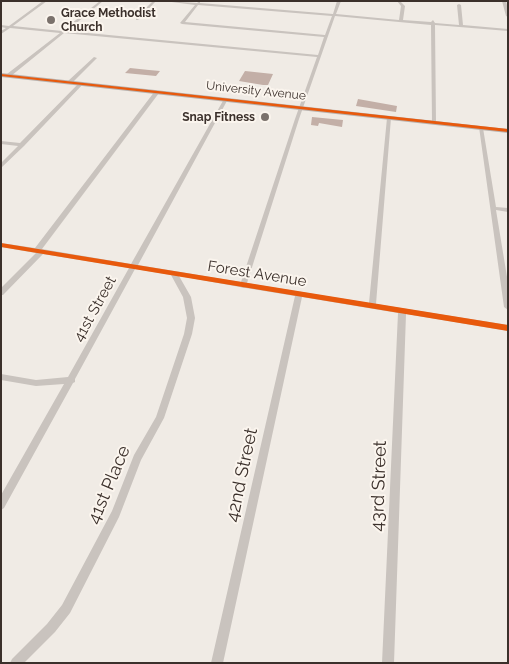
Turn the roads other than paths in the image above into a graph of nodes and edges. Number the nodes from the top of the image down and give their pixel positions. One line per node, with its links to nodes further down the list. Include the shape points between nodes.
1 (46, 1): 18 (street)
2 (102, 1): 21 (street)
3 (155, 1): 13 (street)
4 (165, 1): 9 (street)
5 (188, 1): 9 (street)
6 (339, 1): 11 (street)
7 (398, 1): 14 (street, via 402,6)
8 (504, 1): 12 (street)
9 (199, 2): 11 (street); 22 (street, via 182,21 185,24)
10 (458, 5): 16 (street)
11 (334, 14): 14 (street); 22 (street)
12 (508, 16)
13 (136, 19)
14 (401, 20): 15 (street)
15 (433, 22): 16 (street); 33 (street)
16 (461, 25): 19 (street)
17 (1, 26): 18 (street)
18 (10, 26): 20 (street); 21 (street)
19 (508, 29)
20 (1, 32)
21 (64, 32): 23 (street); 26 (street)
22 (327, 36): 23 (street)
23 (320, 56): 31 (street)
24 (95, 58): 27 (street)
25 (1, 75): 26 (main road, University Avenue)
26 (9, 76): 27 (main road, University Avenue)
27 (70, 82): 28 (main road, University Avenue)
28 (82, 84): 29 (main road, University Avenue); 37 (street)
29 (156, 92): 30 (main road, University Avenue); 42 (street)
30 (226, 99): 31 (main road, University Avenue); 43 (street, 41st Street)
31 (301, 108): 32 (main road, University Avenue); 45 (street)
32 (390, 118): 33 (main road, University Avenue); 48 (street)
33 (434, 122): 34 (main road, University Avenue)
34 (481, 128): 35 (main road, University Avenue); 39 (street)
35 (508, 131)
36 (1, 142): 37 (street)
37 (22, 145): 38 (street)
38 (1, 166)
39 (493, 208): 40 (street); 49 (street)
40 (508, 210)
41 (1, 245): 42 (street, Forest Avenue)
42 (39, 251): 43 (street, Forest Avenue); 46 (street)
43 (134, 268): 44 (street, Forest Avenue); 53 (street, 41st Street)
44 (174, 274): 45 (street, Forest Avenue); 55 (street, 41st Place, via 187,297 191,318 160,418 137,458 116,514 66,609)
45 (243, 286): 47 (street, Forest Avenue)
46 (1, 293)
47 (299, 294): 48 (street, Forest Avenue); 56 (street, 42nd Street)
48 (372, 306): 50 (street, Forest Avenue)
49 (508, 307)
50 (402, 311): 51 (street, Forest Avenue); 57 (street, 43rd Street)
51 (508, 328)
52 (1, 378): 53 (street, via 36,383)
53 (72, 380): 54 (street, 41st Street)
54 (1, 505)
55 (16, 663)
56 (217, 663)
57 (388, 663)

